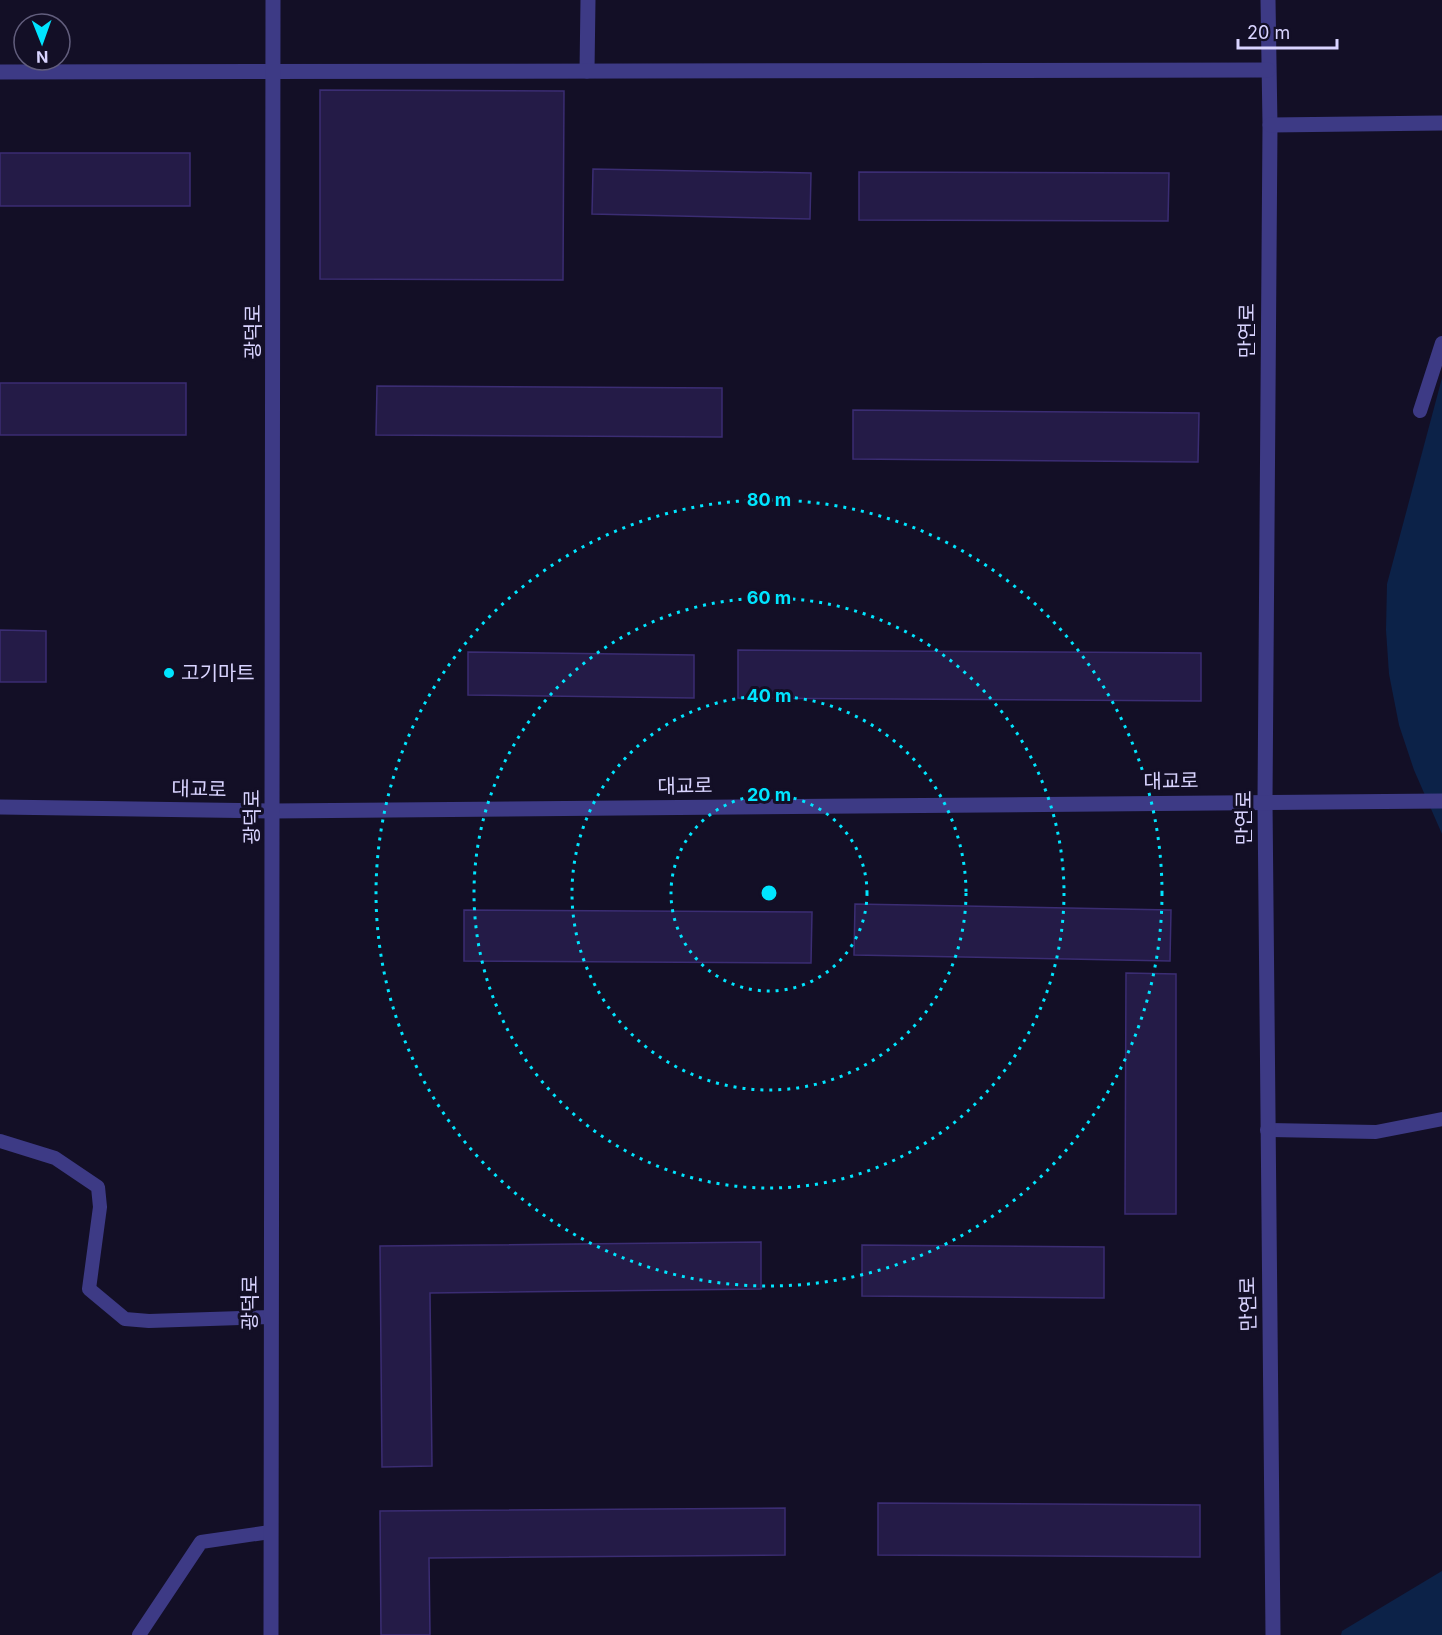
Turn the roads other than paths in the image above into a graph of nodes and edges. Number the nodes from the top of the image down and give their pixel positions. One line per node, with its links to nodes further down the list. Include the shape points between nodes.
1 (273, 0): 7 (street, 광덕로)
2 (588, 0): 4 (street)
3 (1268, 0): 5 (street, 만연로)
4 (587, 70): 5 (street); 7 (street)
5 (1268, 70): 9 (street, 만연로)
6 (0, 72): 7 (street)
7 (274, 72): 15 (street, 광덕로)
8 (1442, 123): 9 (street)
9 (1270, 125): 12 (street, 만연로)
10 (1442, 344): 11 (lane)
11 (1420, 411)
12 (1265, 801): 13 (street, 대교로); 15 (street, 대교로); 17 (street, 만연로)
13 (1442, 801)
14 (0, 807): 15 (street, 대교로)
15 (273, 811): 19 (street, 광덕로)
16 (1442, 1119): 17 (lane, via 1376,1131)
17 (1267, 1130): 23 (street, 만연로)
18 (0, 1141): 19 (lane, via 55,1158 98,1186 100,1207 89,1289 125,1319)
19 (271, 1317): 20 (street, 광덕로)
20 (270, 1532): 21 (lane, via 201,1542); 22 (street, 광덕로)
21 (139, 1635)
22 (272, 1635)
23 (1273, 1635)

